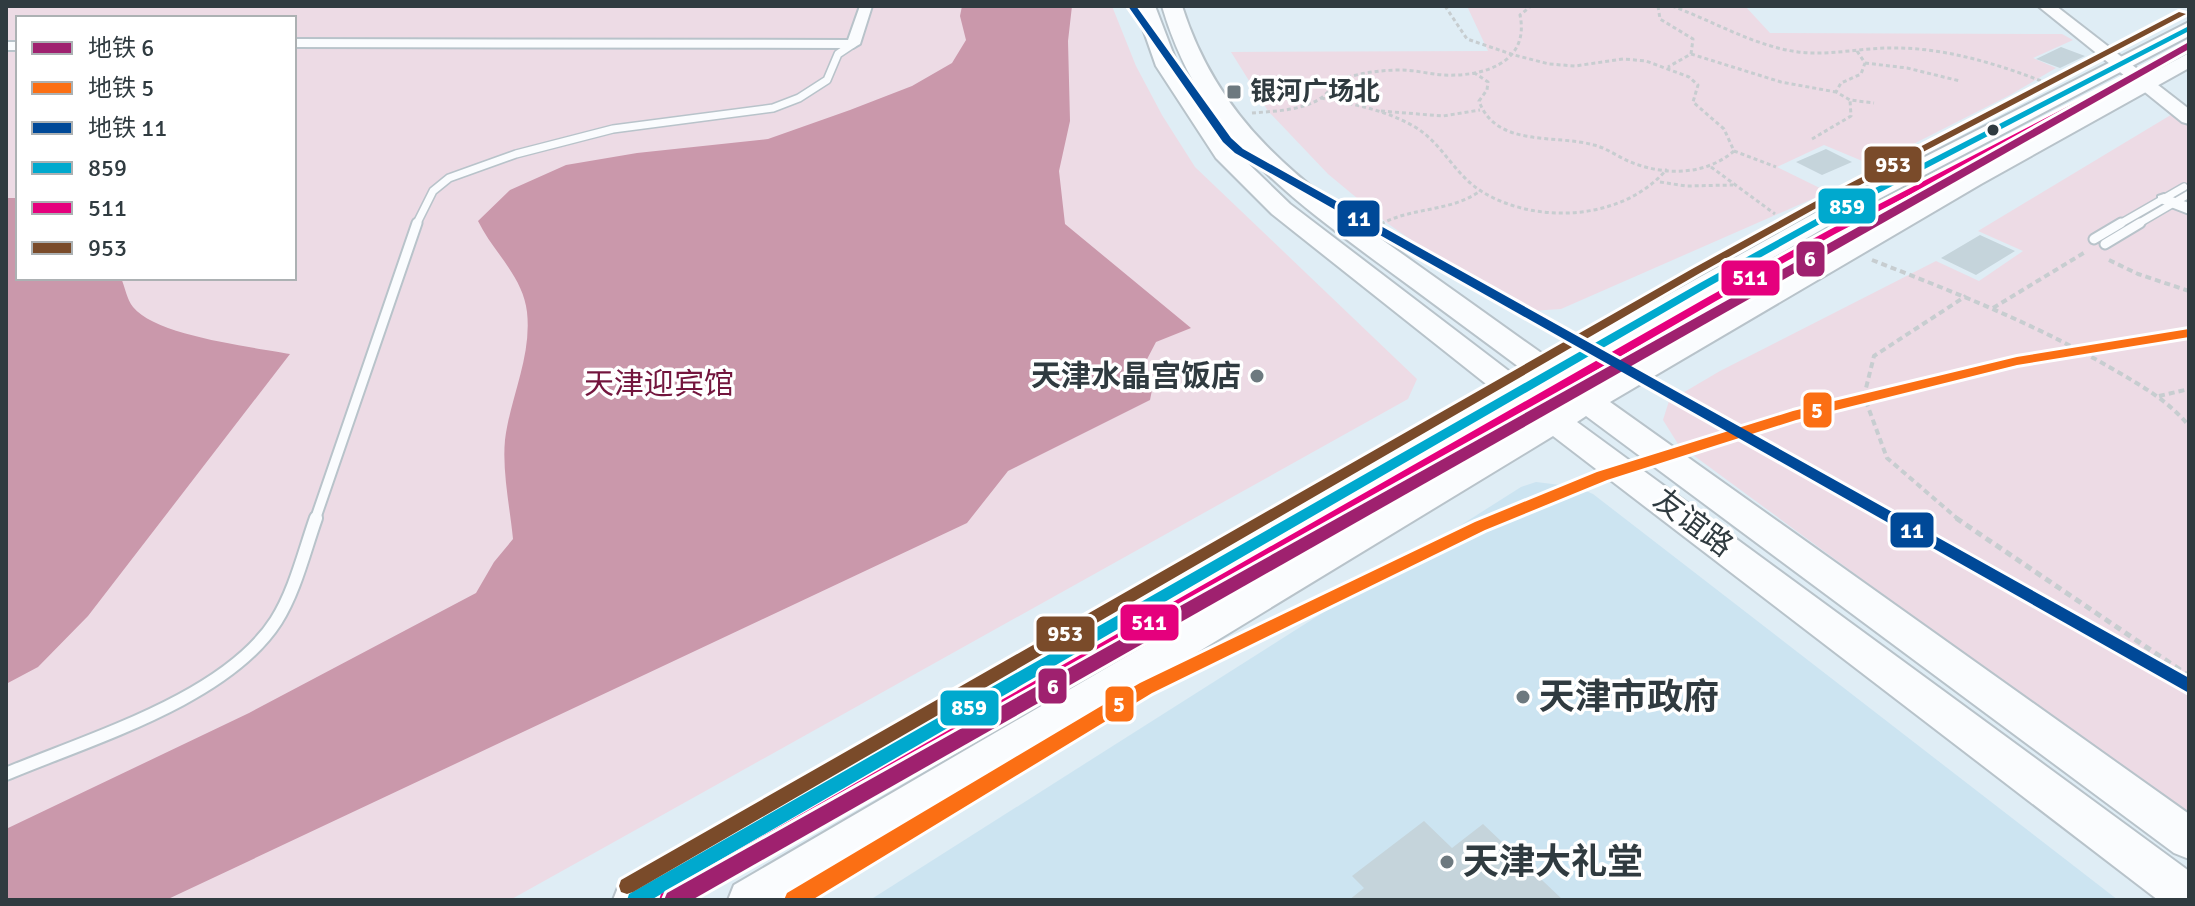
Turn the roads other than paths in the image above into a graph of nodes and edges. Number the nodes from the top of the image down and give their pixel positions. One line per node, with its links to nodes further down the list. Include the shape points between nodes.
1 (866, 6): 8 (street)
2 (1145, 6): 17 (main road, 友谊路, via 1167,66 1224,153 1250,181)
3 (1172, 6): 16 (main road, 友谊路, via 1199,73 1279,174 1352,233)
4 (2046, 6): 10 (street)
5 (2059, 6): 10 (street)
6 (2189, 28): 10 (main road)
7 (296, 43): 8 (street)
8 (853, 44): 20 (lane, via 838,54 827,80 773,108 654,122 569,139 475,167 433,191 419,217 276,621 243,661 183,700)
9 (2189, 59): 10 (main road)
10 (2138, 72): 11 (street); 12 (street); 16 (main road, via 1824,218); 18 (main road)
11 (2189, 106)
12 (2189, 118)
13 (2180, 199): 14 (lane); 15 (lane)
14 (2094, 239)
15 (2105, 244)
16 (1550, 372): 17 (main road); 18 (main road, 友谊路)
17 (1516, 391): 19 (main road, 友谊路); 23 (main road)
18 (1590, 401): 19 (main road); 21 (main road, 友谊路)
19 (1556, 420): 22 (main road, 友谊路); 24 (main road)
20 (6, 774)
21 (2189, 839)
22 (2189, 897)
23 (635, 900)
24 (750, 900)

